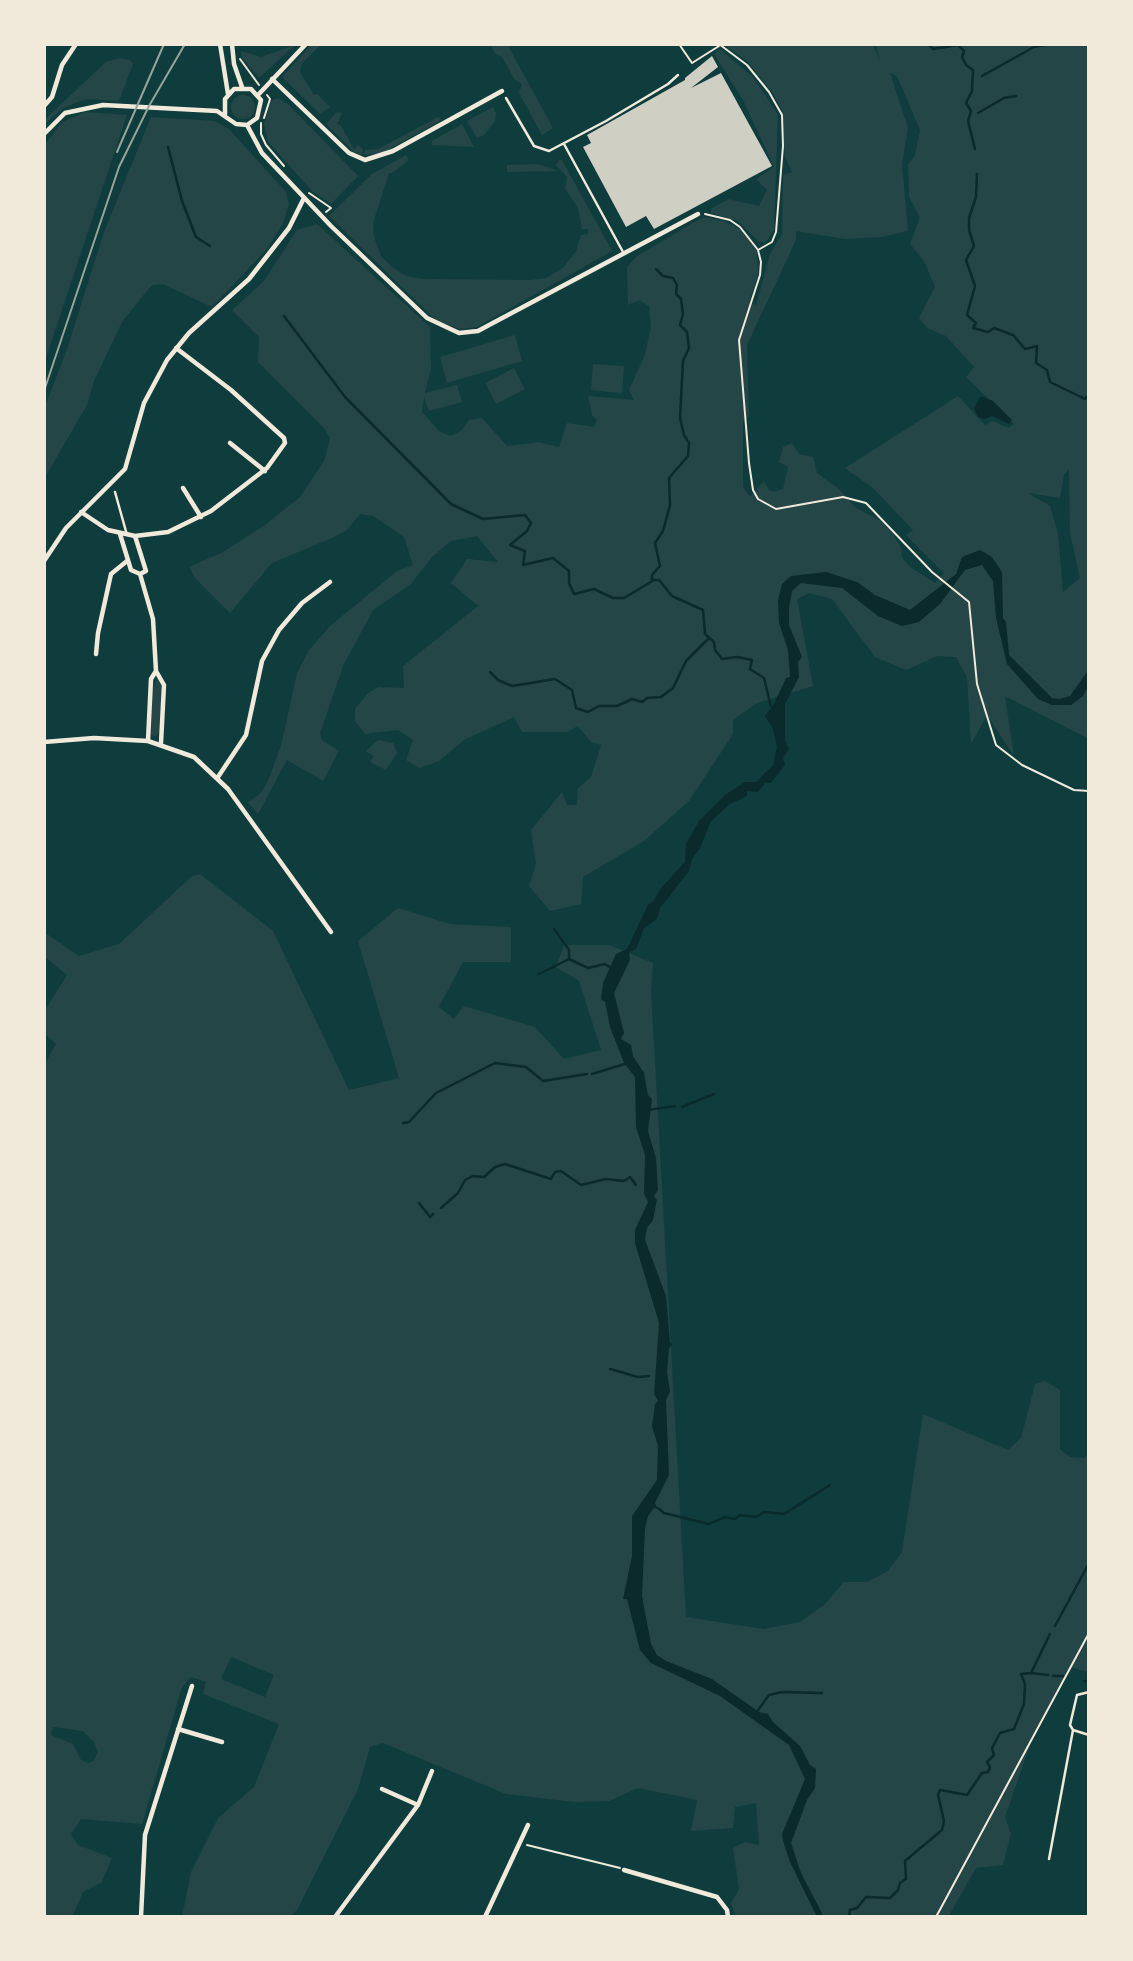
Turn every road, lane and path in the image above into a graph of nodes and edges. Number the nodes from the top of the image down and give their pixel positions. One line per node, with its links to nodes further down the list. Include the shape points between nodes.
1 (76, 44): 16 (street)
2 (220, 44): 13 (street)
3 (232, 44): 10 (street)
4 (306, 44): 9 (street)
5 (679, 44): 6 (path, via 692,63)
6 (720, 45): 26 (path, via 747,65 782,114 776,232 772,242)
7 (239, 51): 11 (path, via 243,65)
8 (678, 75): 20 (lane)
9 (272, 79): 11 (street); 12 (street, via 349,153 365,160 393,151)
10 (242, 87): 13 (street); 14 (street)
11 (262, 89): 14 (street); 21 (path, via 270,99 261,134)
12 (502, 91)
13 (228, 94): 17 (street)
14 (257, 94): 18 (street, via 261,113)
15 (506, 98): 20 (lane, via 534,146 549,151)
16 (44, 106)
17 (225, 114): 18 (street, via 232,122); 19 (street, via 103,105 65,113)
18 (247, 125): 23 (street, via 262,153)
19 (44, 134)
20 (564, 144): 27 (lane)
21 (287, 169)
22 (303, 187): 24 (path)
23 (304, 198): 27 (street, via 427,318 459,333 478,331); 28 (street, via 289,228 250,279)
24 (331, 208)
25 (698, 214): 26 (path, via 730,220 748,234); 27 (street)
26 (758, 250): 47 (path, via 761,275 739,340 753,490 758,499 776,509 843,497 858,499 888,524 971,607 977,684 996,745 1022,765 1074,790)
27 (623, 252)
28 (176, 348): 30 (street, via 284,438 284,447); 33 (street, via 160,369 145,403 125,469)
29 (230, 443): 30 (street)
30 (265, 471): 34 (street)
31 (183, 488): 34 (street)
32 (115, 492): 35 (lane)
33 (80, 512): 35 (street); 37 (street)
34 (201, 517): 36 (street, via 168,532)
35 (124, 535): 36 (street); 38 (street)
36 (135, 536): 39 (street, via 146,571)
37 (44, 561)
38 (127, 562): 39 (street); 41 (street, via 111,574)
39 (140, 574): 42 (street, via 153,619)
40 (330, 582): 46 (street, via 302,603 279,630 262,661 246,735)
41 (96, 654)
42 (156, 671): 43 (street, via 151,680); 45 (street, via 164,685)
43 (148, 741): 44 (street, via 94,738); 45 (street)
44 (44, 742)
45 (161, 744): 46 (street, via 189,754)
46 (218, 777): 48 (street)
47 (1089, 792)
48 (331, 932)
49 (1089, 1633): 67 (path)
50 (192, 1686): 52 (street)
51 (1089, 1692): 53 (lane, via 1074,1699)
52 (178, 1729): 55 (street); 63 (street, via 145,1835)
53 (1073, 1730): 54 (lane); 61 (lane)
54 (1089, 1735)
55 (222, 1742)
56 (432, 1771): 58 (street)
57 (382, 1788): 58 (street)
58 (418, 1805): 64 (street)
59 (527, 1825): 60 (street)
60 (520, 1844): 62 (path); 65 (street)
61 (1049, 1859)
62 (624, 1870): 66 (street, via 717,1897)
63 (141, 1917)
64 (335, 1917)
65 (485, 1917)
66 (728, 1917)
67 (936, 1917)

